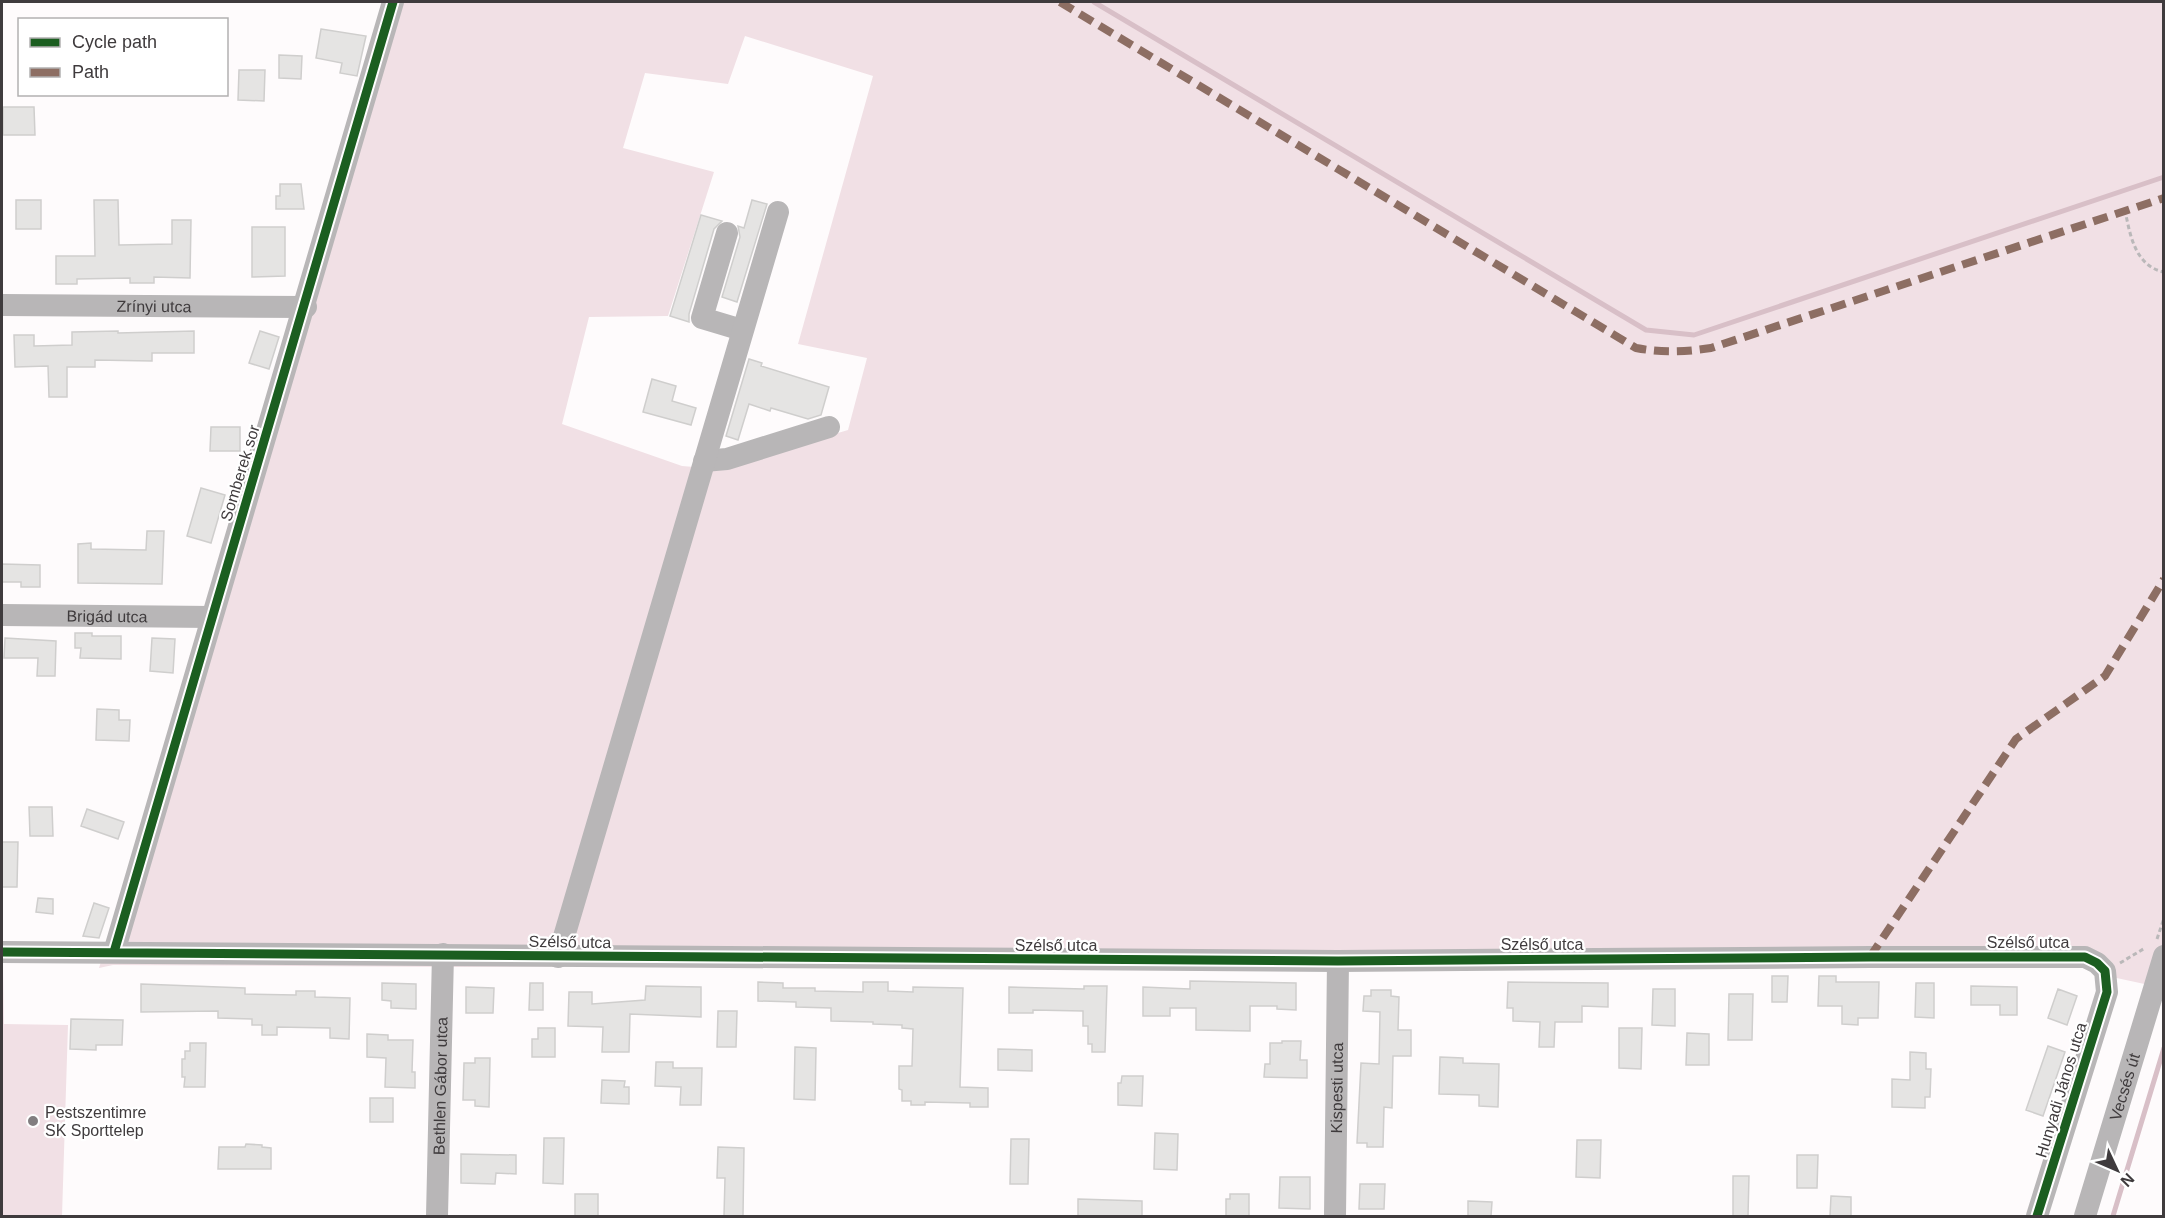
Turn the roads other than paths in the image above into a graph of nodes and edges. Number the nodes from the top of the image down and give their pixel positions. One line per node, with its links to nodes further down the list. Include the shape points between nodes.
1 (393, 2): 5 (street, Somberek sor)
2 (777, 212): 6 (street)
3 (727, 233): 6 (street, via 702,318)
4 (2, 305): 5 (street, Zrínyi utca)
5 (306, 307): 10 (street, Somberek sor)
6 (742, 330): 8 (street)
7 (829, 427): 8 (street, via 727,459)
8 (704, 461): 15 (street)
9 (2, 615): 10 (street, Brigád utca)
10 (212, 617): 13 (street, Somberek sor)
11 (2155, 949): 21 (street, Vecsés út)
12 (2, 952): 13 (street, Szélső utca)
13 (114, 952): 14 (street, Szélső utca)
14 (443, 954): 15 (street, Szélső utca); 18 (street, Bethlen Gábor utca)
15 (558, 957): 16 (street, Szélső utca)
16 (1338, 961): 17 (street, Szélső utca, via 2085,957); 19 (street, Kispesti utca)
17 (2105, 971): 20 (street, Hunyadi János utca, via 2107,992)
18 (437, 1216)
19 (1335, 1216)
20 (2037, 1216)
21 (2085, 1216)

